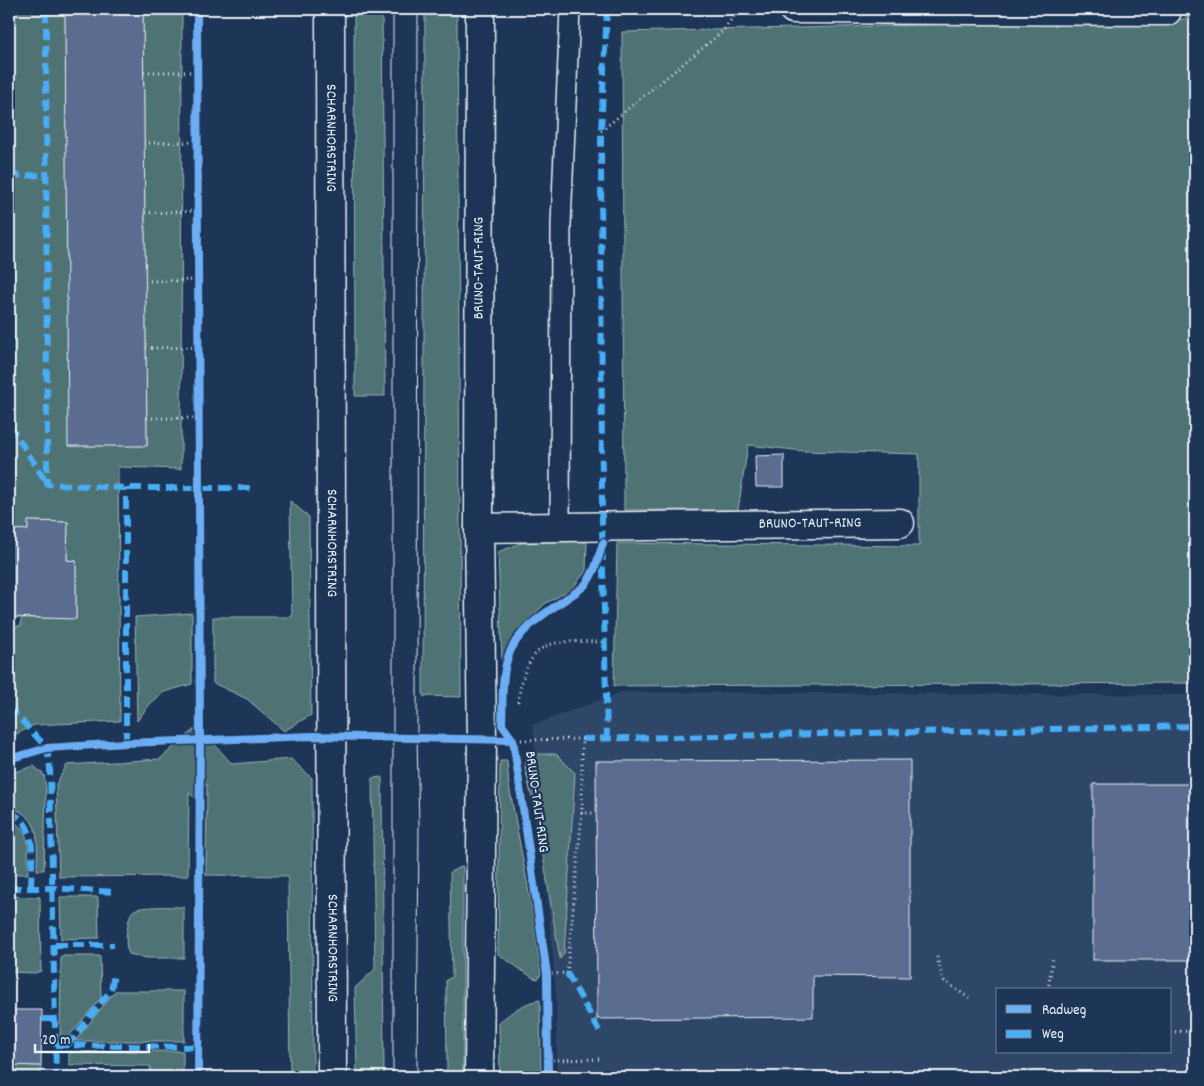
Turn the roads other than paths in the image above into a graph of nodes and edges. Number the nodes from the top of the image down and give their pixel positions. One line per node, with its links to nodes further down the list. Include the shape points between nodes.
1 (330, 9): 9 (street, SCHARNHORSTRING)
2 (480, 9): 8 (street, BRUNO-TAUT-RING)
3 (570, 9): 7 (lane, via 562,224)
4 (793, 9): 5 (street)
5 (1168, 9)
6 (900, 523): 7 (street, BRUNO-TAUT-RING)
7 (560, 526): 8 (street, BRUNO-TAUT-RING)
8 (479, 528): 10 (street, BRUNO-TAUT-RING, via 482,740)
9 (332, 1077)
10 (478, 1077)

